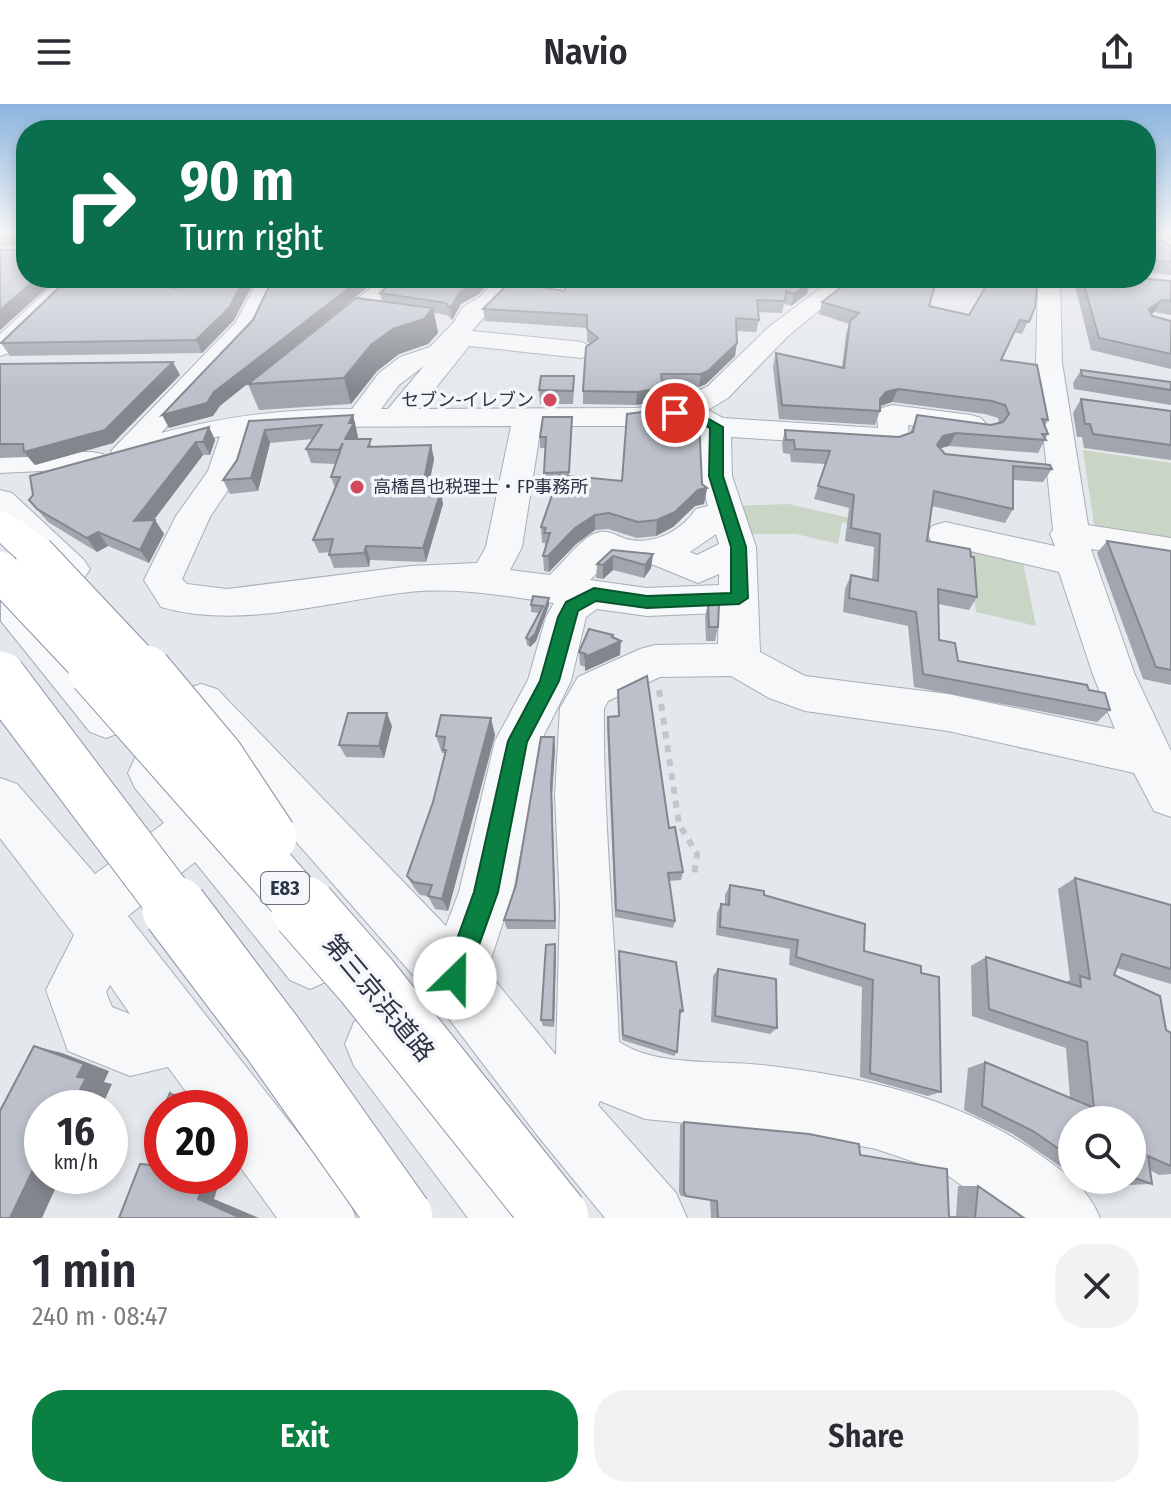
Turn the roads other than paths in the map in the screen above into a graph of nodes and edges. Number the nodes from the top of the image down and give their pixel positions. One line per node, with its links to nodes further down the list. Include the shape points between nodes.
1 (66, 288): 12 (street)
2 (262, 288): 9 (street)
3 (385, 288): 7 (street)
4 (500, 288): 16 (street, via 477,306 439,352 409,363 389,379)
5 (835, 288): 14 (street, via 777,334)
6 (1049, 288): 28 (street, via 1047,322 1069,400 1049,467)
7 (356, 312): 8 (street); 10 (street)
8 (394, 317)
9 (220, 340): 13 (street); 20 (street)
10 (311, 349)
11 (582, 350): 17 (street, via 462,338)
12 (5, 361)
13 (180, 365)
14 (700, 414): 18 (street); 19 (street, via 894,438 892,414); 31 (street)
15 (240, 415): 16 (street); 20 (street); 33 (street, via 224,472 193,516 163,580 175,597 227,603 411,579)
16 (361, 417): 17 (street)
17 (397, 417): 18 (street)
18 (528, 417): 33 (street, via 504,547)
19 (984, 426)
20 (126, 451): 21 (street)
21 (92, 461): 22 (street); 23 (street)
22 (0, 463)
23 (0, 488)
24 (0, 500): 43 (street)
25 (708, 517): 30 (street, via 701,531)
26 (0, 522): 49 (highway, bridge, via 137,661 218,757)
27 (945, 534): 28 (street)
28 (1071, 548): 29 (street); 42 (street, via 1114,675)
29 (1171, 550)
30 (660, 553): 31 (street, via 698,570); 34 (street, via 622,551 605,543)
31 (738, 553): 36 (street)
32 (0, 571): 49 (highway, 第三京浜道路 / E83, bridge, via 116,694)
33 (488, 576): 34 (street, via 486,580)
34 (574, 592): 36 (street, via 647,602); 48 (street, via 549,681 518,741 486,892)
35 (0, 596): 46 (street)
36 (739, 598): 37 (street)
37 (739, 660): 42 (street, via 790,691 919,708); 50 (street, via 655,661 593,689 582,708 579,795 587,905)
38 (0, 661): 46 (street)
39 (0, 677): 41 (highway, bridge)
40 (0, 706): 41 (highway, bridge)
41 (61, 754): 53 (highway, bridge)
42 (1149, 756): 44 (street)
43 (269, 775): 46 (street); 48 (street)
44 (1171, 795)
45 (0, 800): 47 (street)
46 (178, 844): 47 (street); 54 (street); 55 (street, via 335,990)
47 (98, 922): 52 (street)
48 (455, 978): 50 (street)
49 (367, 981): 56 (highway, 第三京浜道路 / E83, bridge)
50 (574, 1085): 51 (street); 57 (street, via 613,1075 645,1087 863,1111 952,1141 1014,1176)
51 (643, 1215)
52 (320, 1218)
53 (400, 1218)
54 (431, 1218)
55 (512, 1218)
56 (556, 1218)
57 (1064, 1218)

